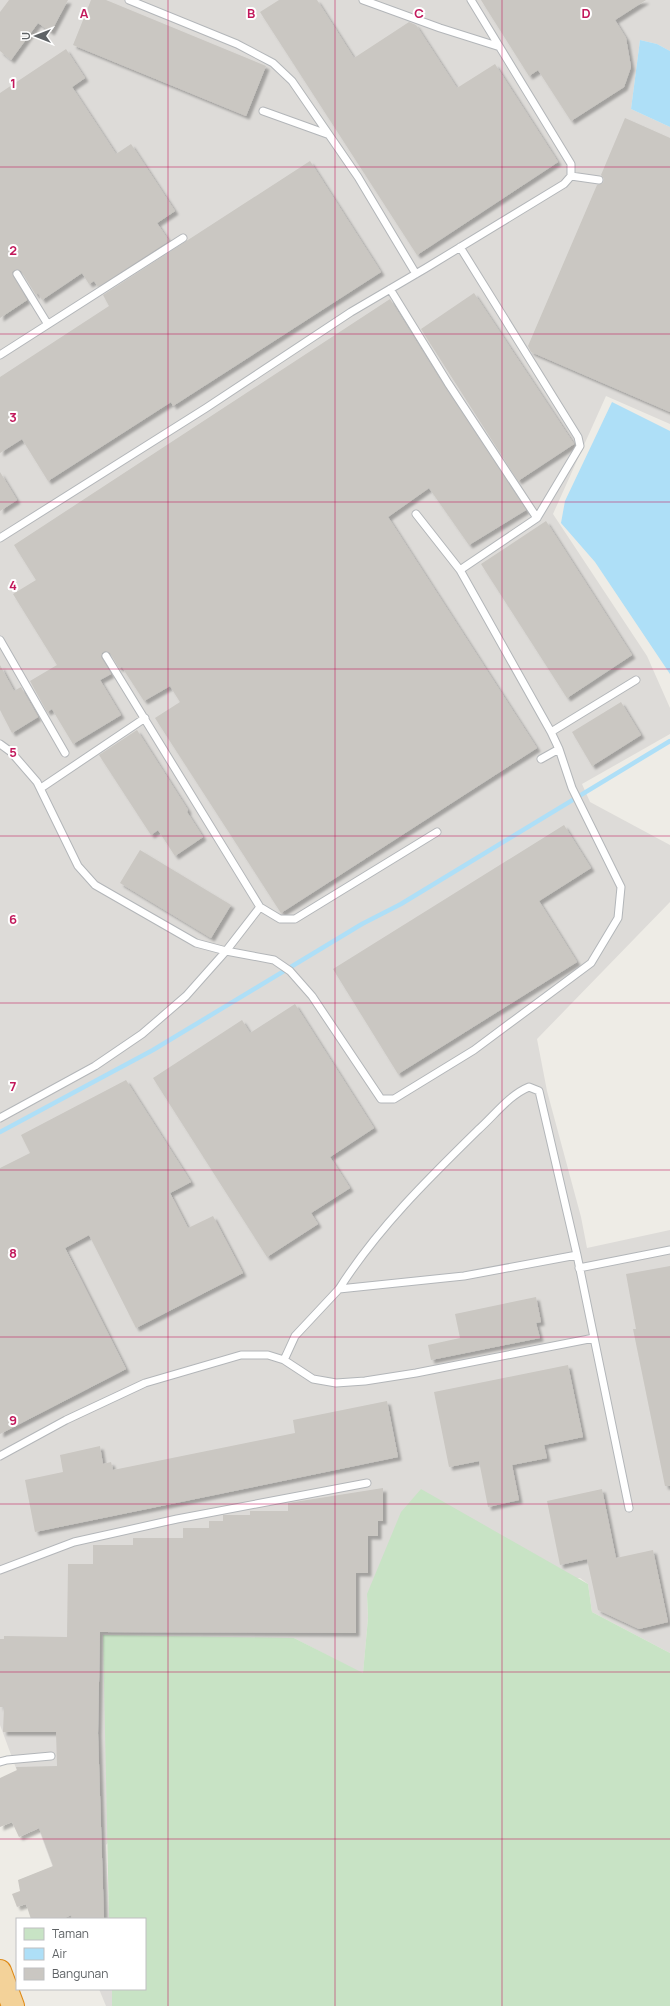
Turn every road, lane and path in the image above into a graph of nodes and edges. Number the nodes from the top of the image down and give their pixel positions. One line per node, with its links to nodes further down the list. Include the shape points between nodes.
1 (129, 0): 6 (lane, via 237,44 273,63 292,81)
2 (363, 0): 4 (lane)
3 (471, 0): 4 (lane)
4 (497, 46): 7 (lane, via 571,164)
5 (263, 111): 6 (lane)
6 (327, 134): 12 (lane, via 358,177)
7 (571, 176): 8 (lane); 10 (lane, via 564,184)
8 (599, 180)
9 (183, 238): 14 (lane)
10 (460, 247): 12 (lane); 17 (lane, via 579,442 580,446)
11 (17, 274): 14 (lane)
12 (416, 274): 13 (lane)
13 (390, 289): 17 (lane); 18 (lane)
14 (47, 324): 15 (lane)
15 (0, 355)
16 (416, 514): 19 (lane)
17 (537, 518): 19 (lane)
18 (0, 538)
19 (460, 570): 24 (lane)
20 (0, 640): 27 (lane)
21 (106, 656): 23 (lane)
22 (636, 680): 24 (lane)
23 (145, 718): 29 (lane); 31 (lane)
24 (552, 732): 26 (lane)
25 (0, 744): 29 (lane, via 11,752)
26 (559, 749): 28 (lane); 32 (lane, via 572,788 621,886 618,918 591,963 474,1050 394,1100 381,1099 312,996 290,971 274,960)
27 (65, 753)
28 (541, 759)
29 (40, 788): 32 (lane, via 78,866 95,885 196,943)
30 (437, 832): 31 (lane, via 295,919 280,919)
31 (260, 906): 32 (lane)
32 (226, 951): 33 (lane, via 186,996 142,1034 95,1066)
33 (0, 1118)
34 (670, 1250): 36 (lane)
35 (577, 1255): 36 (lane); 37 (lane, via 464,1276); 37 (lane, via 539,1091 529,1087 514,1096 393,1216)
36 (579, 1268): 38 (lane)
37 (339, 1289): 39 (lane, via 295,1336)
38 (594, 1338): 39 (lane, via 365,1381 336,1383 313,1379); 42 (lane)
39 (284, 1360): 40 (lane, via 268,1355 241,1355 145,1383 66,1420)
40 (0, 1456)
41 (368, 1483): 43 (lane, via 177,1518 74,1542)
42 (629, 1508)
43 (0, 1570)
44 (51, 1756): 45 (lane)
45 (0, 1762)
46 (0, 1971): 47 (highway)
47 (13, 2006)

